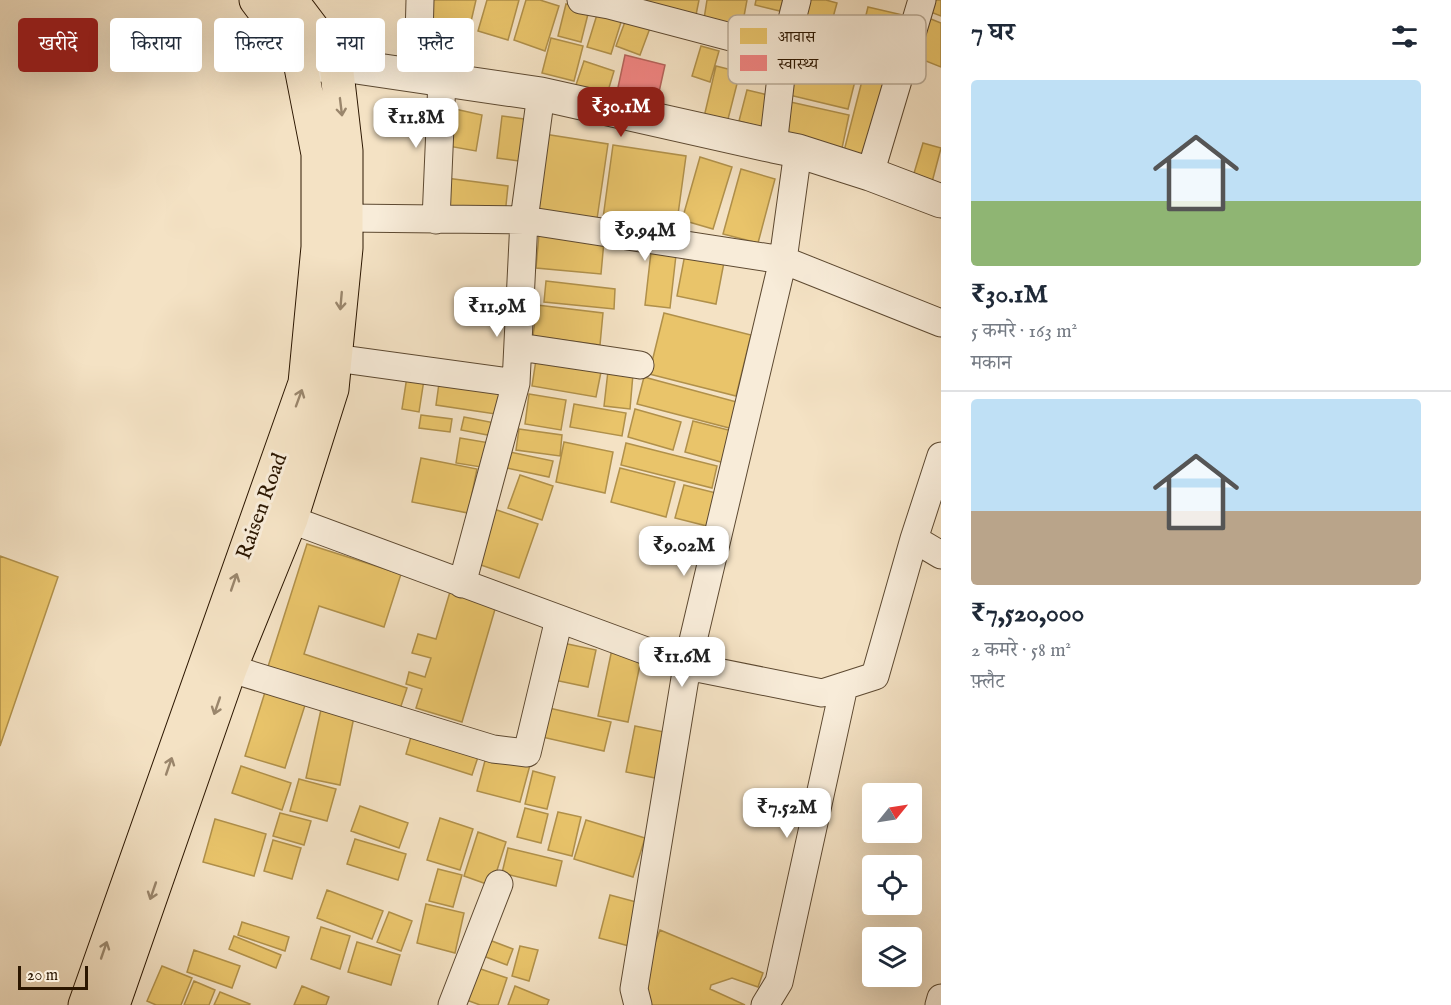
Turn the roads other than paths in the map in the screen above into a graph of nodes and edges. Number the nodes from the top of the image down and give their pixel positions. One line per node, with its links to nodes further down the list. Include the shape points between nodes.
1 (256, 0): 9 (main road, Raisen Road)
2 (291, 0): 10 (main road, Raisen Road)
3 (420, 0): 15 (street)
4 (581, 0): 11 (street)
5 (797, 0): 7 (street)
6 (922, 0): 8 (street)
7 (793, 15)
8 (918, 15)
9 (269, 18)
10 (316, 33)
11 (728, 36)
12 (385, 71): 15 (street)
13 (302, 72): 32 (main road, Raisen Road, one-way to 13, via 305,383 318,247 318,154)
14 (337, 72): 22 (main road, Raisen Road, one-way to 22, via 346,151)
15 (430, 78): 18 (street); 23 (street)
16 (785, 84): 19 (street)
17 (897, 84): 20 (street)
18 (541, 94): 19 (street); 24 (street)
19 (786, 148): 20 (street); 25 (street)
20 (870, 174): 21 (street)
21 (941, 201)
22 (346, 218): 23 (street); 28 (main road, Raisen Road, one-way to 28)
23 (436, 220): 24 (street)
24 (524, 220): 25 (street); 27 (street)
25 (783, 260): 26 (street); 39 (street)
26 (941, 323)
27 (519, 347): 29 (street); 30 (street)
28 (335, 358): 30 (street); 33 (main road, Raisen Road, via 332,389)
29 (640, 365)
30 (516, 383): 36 (street)
31 (941, 456): 34 (street)
32 (260, 509): 33 (street); 38 (main road, Raisen Road, one-way to 32)
33 (291, 519): 36 (street); 38 (main road, Raisen Road)
34 (914, 539): 35 (street); 40 (street, via 876,676)
35 (941, 555)
36 (462, 584): 37 (street)
37 (559, 619): 38 (street, via 527,753 493,749); 39 (street)
38 (218, 665): 43 (main road, Raisen Road, one-way to 38); 44 (main road, Raisen Road, one-way to 44)
39 (687, 666): 40 (street, via 822,693); 46 (street, via 634,989)
40 (844, 686): 47 (street, via 779,982)
41 (499, 884): 45 (street)
42 (941, 998): 48 (street)
43 (85, 1005)
44 (114, 1005)
45 (452, 1005)
46 (638, 1005)
47 (765, 1005)
48 (939, 1005)

